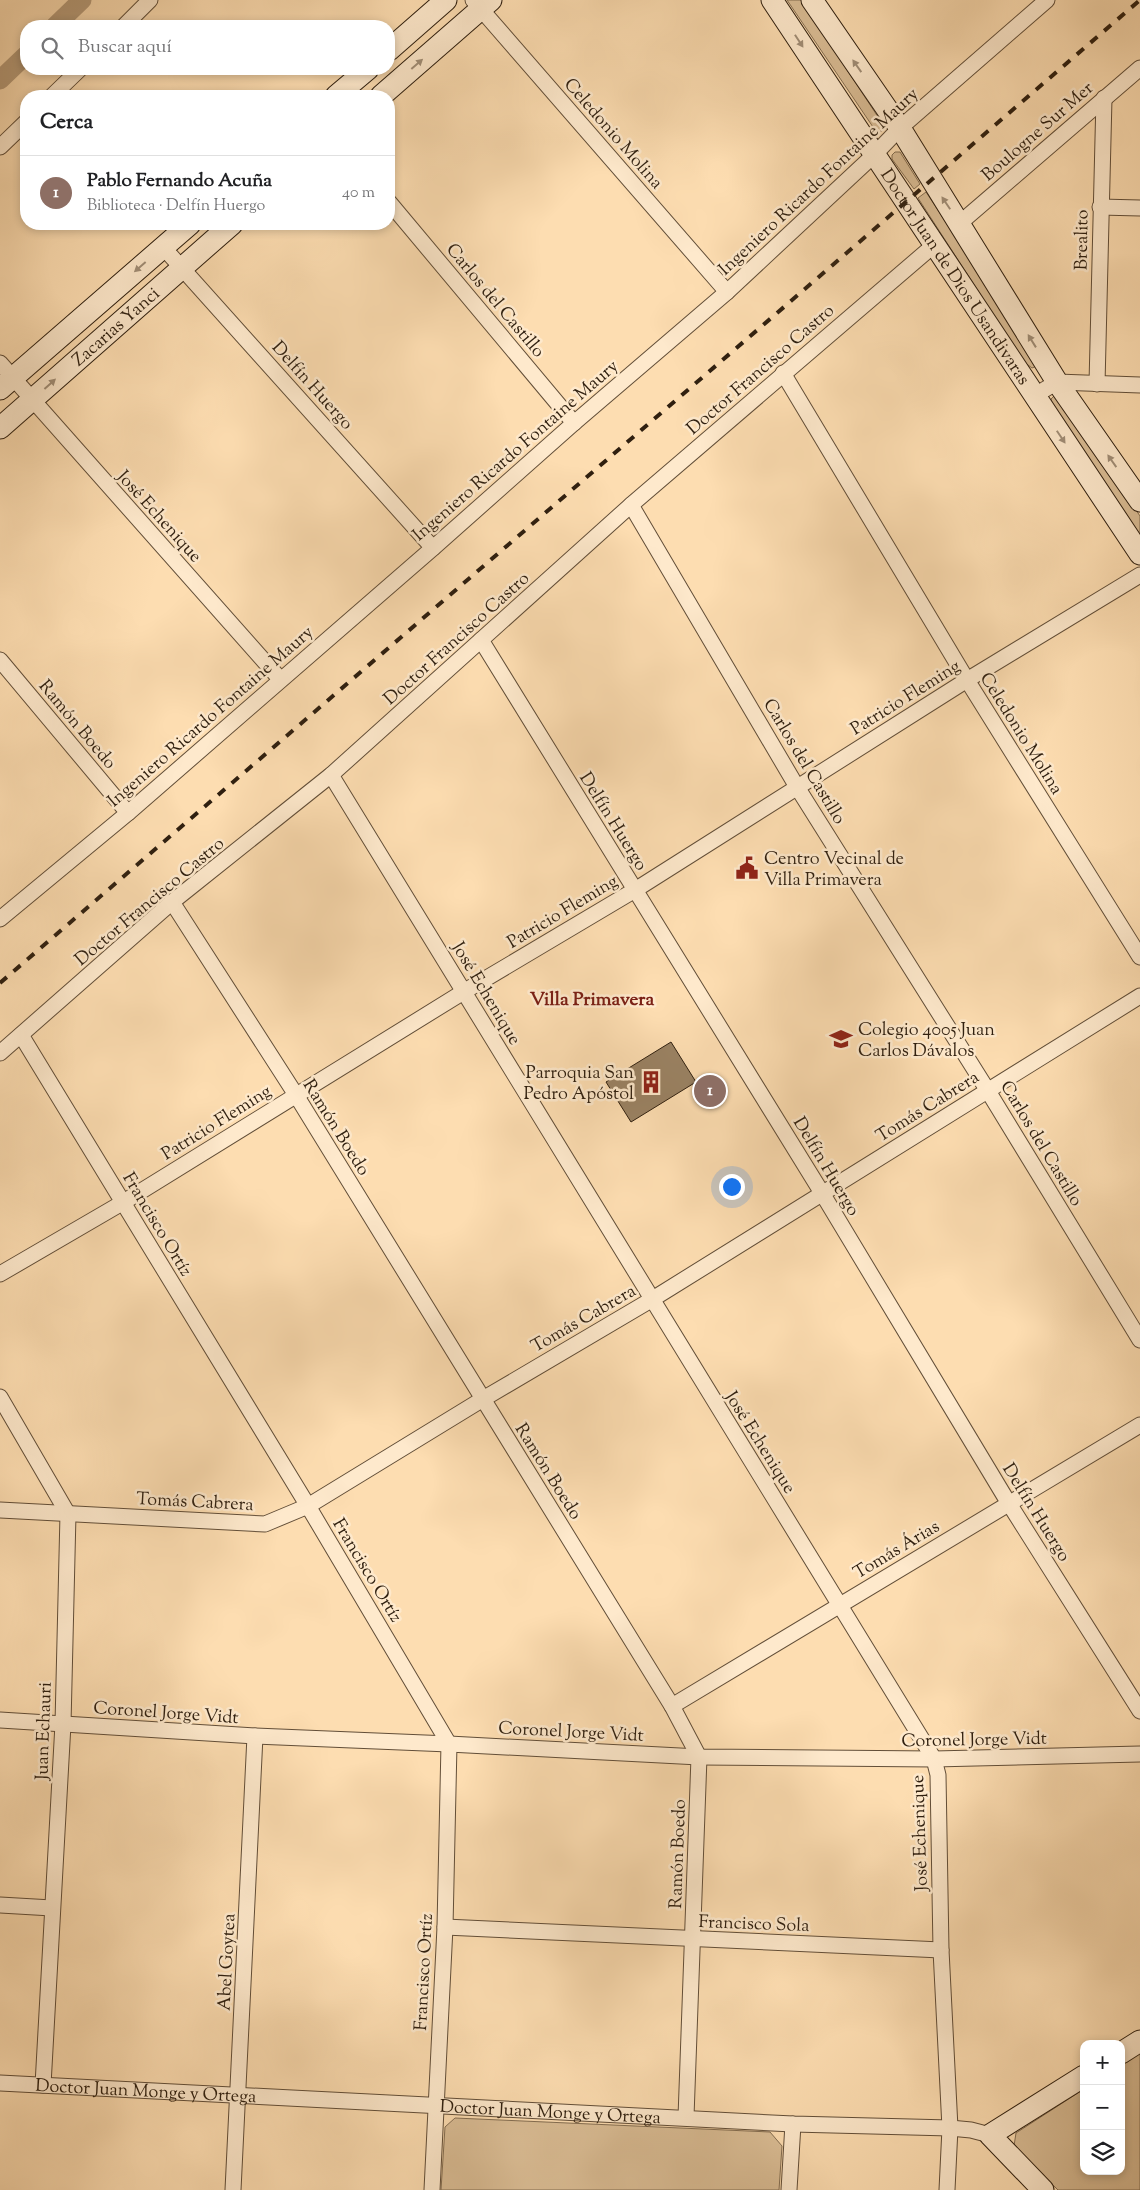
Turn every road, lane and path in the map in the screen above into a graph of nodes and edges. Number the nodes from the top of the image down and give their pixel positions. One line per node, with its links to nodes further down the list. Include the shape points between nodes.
1 (150, 0): 7 (street)
2 (446, 0): 8 (main road)
3 (772, 0): 19 (main road, Doctor Juan de Dios Usandivaras, one-way to 19)
4 (812, 0): 17 (main road, Doctor Juan de Dios Usandivaras, one-way to 4)
5 (1047, 0): 17 (street, Ingeniero Ricardo Fontaine Maury)
6 (482, 3): 14 (main road, one-way to 6); 29 (street, Celedonio Molina)
7 (130, 20)
8 (395, 45)
9 (1140, 68): 15 (street, Boulogne Sur Mer)
10 (74, 75): 12 (street)
11 (361, 75): 13 (main road)
12 (58, 90)
13 (343, 90)
14 (388, 90)
15 (1104, 98): 20 (street, Brealito); 23 (street, Boulogne Sur Mer)
16 (20, 128): 18 (street)
17 (900, 128): 19 (street, Ingeniero Ricardo Fontaine Maury); 23 (main road, Doctor Juan de Dios Usandivaras, one-way to 17)
18 (0, 148)
19 (874, 155): 26 (main road, Doctor Juan de Dios Usandivaras); 29 (street, Ingeniero Ricardo Fontaine Maury)
20 (1100, 207): 21 (street); 33 (street, Brealito)
21 (1140, 208)
22 (395, 209): 37 (street, Carlos del Castillo)
23 (960, 223): 32 (main road, Doctor Juan de Dios Usandivaras, one-way to 23)
24 (183, 230): 27 (main road, Zacarias Yanci)
25 (225, 230): 28 (main road, Zacarias Yanci)
26 (934, 246): 30 (street, Doctor Francisco Castro); 35 (main road, Doctor Juan de Dios Usandivaras)
27 (163, 247): 28 (street, Delfín Huergo); 31 (main road, Zacarias Yanci, one-way to 31)
28 (182, 266): 36 (main road, Zacarias Yanci, one-way to 28); 41 (street, Delfín Huergo)
29 (726, 292): 37 (street, Ingeniero Ricardo Fontaine Maury)
30 (783, 373): 40 (street, Doctor Francisco Castro); 47 (street, Celedonio Molina)
31 (4, 376): 36 (street, José Echenique)
32 (1057, 382): 33 (street); 35 (street); 39 (main road, Doctor Juan de Dios Usandivaras, one-way to 32)
33 (1097, 384): 34 (street)
34 (1140, 385)
35 (1034, 396): 42 (main road, Doctor Juan de Dios Usandivaras, one-way to 42)
36 (32, 400): 38 (main road, Zacarias Yanci); 46 (street, José Echenique)
37 (574, 423): 41 (street, Ingeniero Ricardo Fontaine Maury)
38 (0, 428)
39 (1140, 501)
40 (631, 505): 44 (street, Doctor Francisco Castro); 49 (street, Carlos del Castillo)
41 (433, 548): 46 (street, Ingeniero Ricardo Fontaine Maury)
42 (1140, 554)
43 (1140, 575): 47 (street, Patricio Fleming)
44 (481, 640): 48 (street, Doctor Francisco Castro); 51 (street, Delfín Huergo)
45 (0, 660): 50 (street, Ramón Boedo)
46 (280, 679): 50 (street, Ingeniero Ricardo Fontaine Maury)
47 (966, 680): 49 (street, Patricio Fleming); 54 (street, Celedonio Molina)
48 (331, 775): 52 (street, Doctor Francisco Castro); 55 (street, José Echenique)
49 (797, 787): 51 (street, Patricio Fleming); 59 (street, Carlos del Castillo)
50 (128, 813): 53 (street, Ingeniero Ricardo Fontaine Maury)
51 (635, 890): 55 (street, Patricio Fleming); 61 (street, Delfín Huergo)
52 (172, 902): 57 (street, Doctor Francisco Castro); 60 (street, Ramón Boedo)
53 (0, 919)
54 (1140, 957)
55 (465, 991): 60 (street, Patricio Fleming); 64 (street, José Echenique)
56 (1140, 996): 59 (street, Tomás Cabrera)
57 (21, 1035): 58 (street, Doctor Francisco Castro); 62 (street, Francisco Ortíz)
58 (0, 1053)
59 (988, 1090): 61 (street, Tomás Cabrera); 65 (street, Carlos del Castillo)
60 (296, 1095): 62 (street, Patricio Fleming); 67 (street, Ramón Boedo)
61 (822, 1193): 64 (street, Tomás Cabrera); 69 (street, Delfín Huergo)
62 (122, 1203): 63 (street, Patricio Fleming); 70 (street, Francisco Ortíz)
63 (0, 1274)
64 (651, 1300): 67 (street, Tomás Cabrera); 73 (street, José Echenique)
65 (1140, 1340)
66 (0, 1397): 72 (street)
67 (482, 1399): 70 (street, Tomás Cabrera); 74 (street, Ramón Boedo)
68 (1140, 1425): 69 (street, Tomás Árias)
69 (1008, 1502): 73 (street, Tomás Árias); 75 (street, Delfín Huergo)
70 (308, 1506): 72 (street, Tomás Cabrera, via 265,1524); 79 (street, Francisco Ortíz)
71 (0, 1510): 72 (street, Tomás Cabrera)
72 (68, 1514): 77 (street, Juan Echauri)
73 (840, 1606): 74 (street, Tomás Árias); 82 (street, José Echenique)
74 (672, 1706): 81 (street, Ramón Boedo)
75 (1140, 1710)
76 (0, 1720): 77 (street, Coronel Jorge Vidt)
77 (63, 1724): 78 (street, Coronel Jorge Vidt); 84 (street, Juan Echauri)
78 (256, 1736): 79 (street, Coronel Jorge Vidt); 93 (street, Abel Goytea)
79 (450, 1744): 81 (street, Coronel Jorge Vidt); 85 (street, Francisco Ortíz)
80 (1140, 1754): 82 (street, Coronel Jorge Vidt)
81 (699, 1757): 82 (street, Coronel Jorge Vidt); 86 (street, Ramón Boedo)
82 (934, 1759): 87 (street, José Echenique, via 938,1775)
83 (0, 1905): 84 (street)
84 (52, 1908): 92 (street, Juan Echauri)
85 (445, 1927): 86 (street, Francisco Sola); 94 (street, Francisco Ortíz)
86 (692, 1939): 87 (street, Francisco Sola); 95 (street, Ramón Boedo)
87 (941, 1950): 97 (street, José Echenique)
88 (1140, 2041): 89 (main road)
89 (1125, 2050)
90 (1080, 2079): 98 (main road)
91 (0, 2083): 92 (street, Doctor Juan Monge y Ortega)
92 (43, 2085): 93 (street, Doctor Juan Monge y Ortega)
93 (238, 2096): 94 (street, Doctor Juan Monge y Ortega); 99 (street, Abel Goytea)
94 (435, 2104): 95 (street, Doctor Juan Monge y Ortega); 100 (street, Francisco Ortíz)
95 (686, 2117): 96 (street, Doctor Juan Monge y Ortega)
96 (793, 2124): 97 (street, Doctor Juan Monge y Ortega); 101 (street)
97 (950, 2128): 98 (street, Doctor Juan Monge y Ortega); 102 (street, José Echenique)
98 (990, 2135): 103 (main road)
99 (233, 2190)
100 (432, 2190)
101 (789, 2190)
102 (947, 2190)
103 (1043, 2190)

